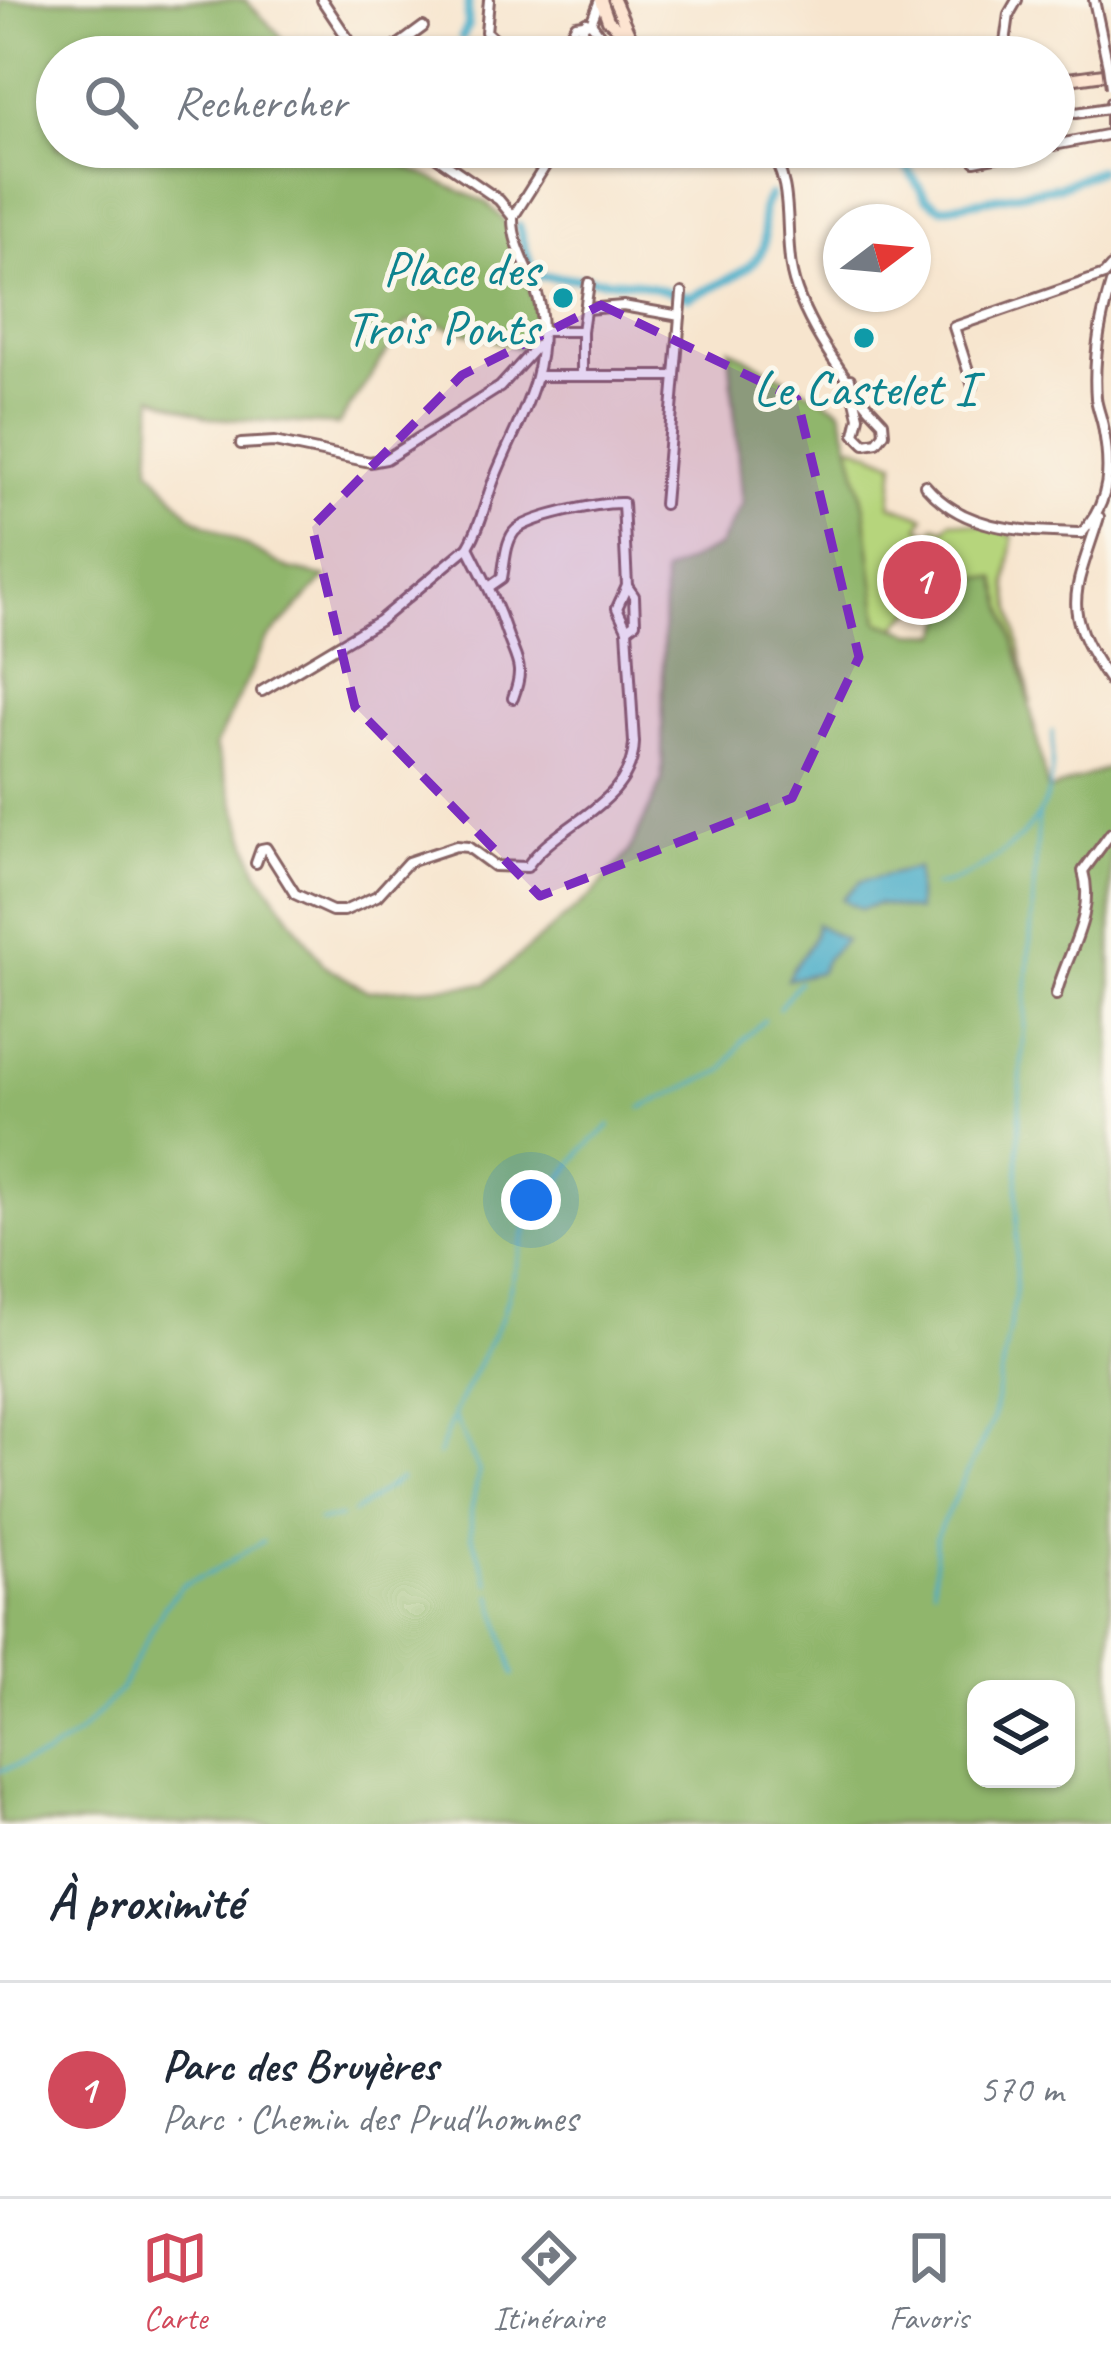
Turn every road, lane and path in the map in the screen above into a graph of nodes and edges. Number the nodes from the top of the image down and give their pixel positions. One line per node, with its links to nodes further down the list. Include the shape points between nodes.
1 (322, 0): 10 (street)
2 (489, 0): 12 (street)
3 (601, 0): 8 (street); 16 (street)
4 (614, 0): 17 (street)
5 (1002, 0): 7 (street)
6 (1094, 0): 19 (street)
7 (1015, 2): 18 (street)
8 (589, 22): 13 (street); 14 (street); 15 (street)
9 (423, 27): 11 (street)
10 (346, 36)
11 (411, 36)
12 (490, 36)
13 (569, 36)
14 (581, 36)
15 (600, 36)
16 (626, 36)
17 (630, 36)
18 (1008, 36)
19 (1109, 69): 20 (street); 21 (street, bridge)
20 (1075, 76)
21 (1111, 88)
22 (1110, 105): 23 (street); 24 (street)
23 (1075, 112)
24 (1111, 130): 25 (street)
25 (1075, 139)
26 (453, 168): 29 (street)
27 (543, 168): 29 (street)
28 (778, 168): 41 (street, via 802,310)
29 (513, 217): 37 (street)
30 (1111, 267): 42 (street, via 954,327)
31 (589, 283): 34 (street)
32 (1111, 284): 48 (street, via 1099,325 1096,399 1108,460)
33 (682, 297): 35 (street)
34 (586, 309): 35 (street); 36 (street)
35 (680, 316): 40 (street)
36 (582, 331): 37 (street); 38 (street)
37 (542, 336): 39 (street); 45 (street, via 500,387 386,458)
38 (582, 375): 39 (street); 40 (street)
39 (537, 376): 49 (street)
40 (674, 376): 47 (street)
41 (850, 379): 43 (street); 44 (street)
42 (973, 386)
43 (875, 415): 44 (street); 44 (street, via 884,434 871,445 854,434)
44 (859, 417)
45 (241, 444)
46 (925, 485): 48 (street, via 950,511 1007,530 1082,533)
47 (664, 504)
48 (1100, 513): 53 (street, via 1074,592 1077,619)
49 (468, 547): 51 (street); 54 (street, via 379,621)
50 (627, 586): 51 (street, via 623,502 612,502 520,526 502,578); 52 (street, via 617,608); 52 (street, via 635,622)
51 (489, 587): 55 (street, via 518,655)
52 (627, 629): 57 (street, via 634,762 594,812 527,867 494,866 456,846 400,866 377,896 341,911 295,894 266,848)
53 (1111, 683)
54 (262, 691)
55 (513, 698)
56 (1111, 832): 58 (street, via 1083,871 1088,896)
57 (256, 863)
58 (1056, 995)

